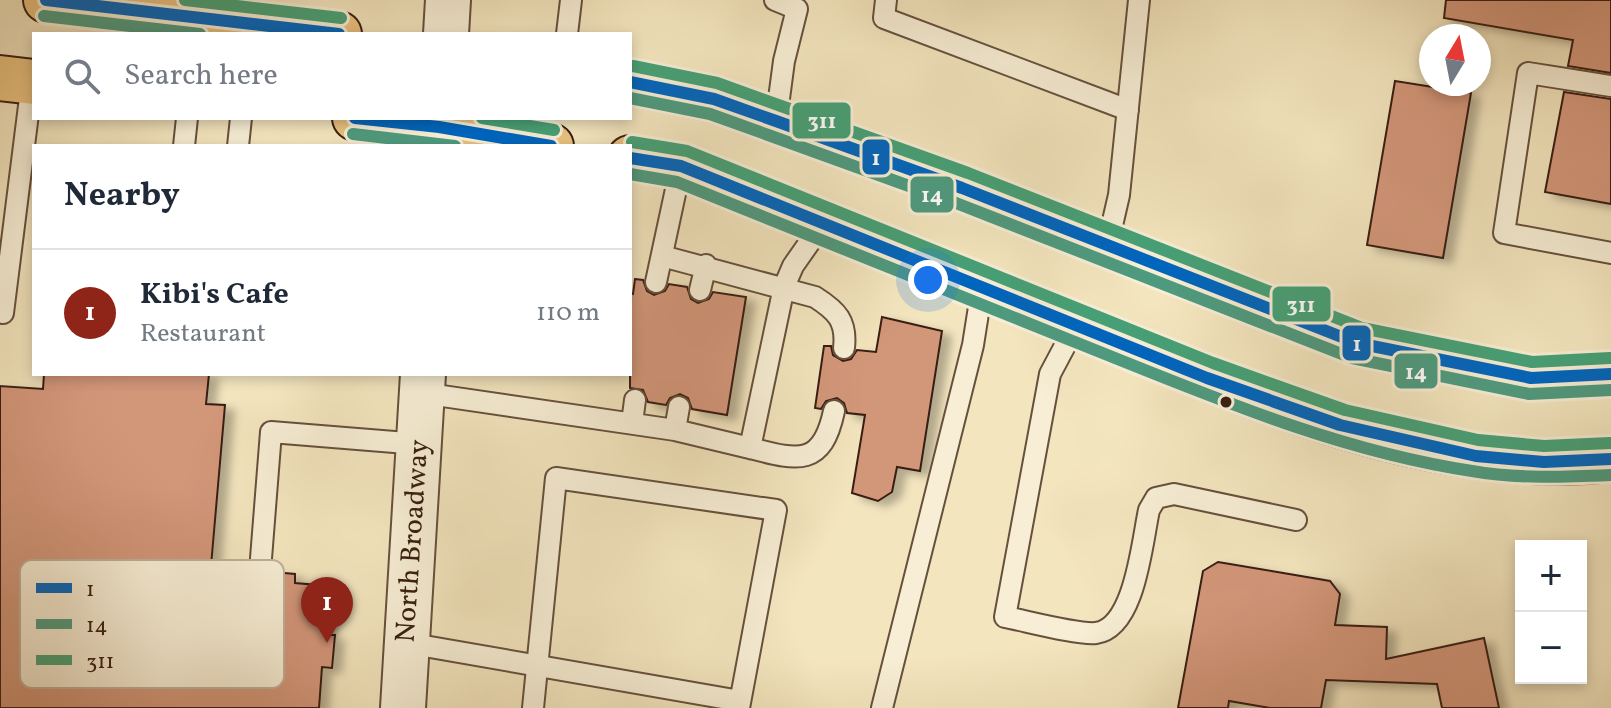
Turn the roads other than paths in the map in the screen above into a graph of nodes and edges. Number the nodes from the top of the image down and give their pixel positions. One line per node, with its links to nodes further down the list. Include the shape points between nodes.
1 (448, 0): 9 (street)
2 (571, 0): 10 (lane)
3 (775, 0): 7 (lane)
4 (886, 0): 14 (lane, via 884,18)
5 (1139, 0): 14 (lane)
6 (65, 1): 8 (highway)
7 (799, 4): 18 (lane)
8 (322, 32)
9 (446, 32)
10 (567, 32)
11 (22, 81): 34 (lane)
12 (632, 82): 18 (highway, via 714,99)
13 (1611, 86): 27 (lane, via 1528,73 1504,233)
14 (1128, 110): 26 (lane)
15 (187, 120): 20 (lane)
16 (241, 120): 21 (lane)
17 (369, 120): 19 (highway)
18 (776, 121): 26 (highway)
19 (438, 130): 22 (highway)
20 (184, 144)
21 (238, 144)
22 (537, 144)
23 (632, 158): 24 (highway)
24 (681, 166): 25 (highway); 28 (lane)
25 (823, 223): 31 (lane); 32 (highway)
26 (1107, 247): 37 (highway, via 1357,343 1531,378)
27 (1611, 253)
28 (662, 256): 29 (lane); 30 (lane)
29 (706, 265): 31 (lane); 33 (lane)
30 (656, 282)
31 (784, 287): 36 (lane, via 834,309 846,329); 45 (lane)
32 (982, 288): 35 (highway); 55 (lane, via 973,345)
33 (700, 290)
34 (3, 313)
35 (1076, 325): 46 (highway, via 1226,385 1417,448); 48 (lane, via 1050,374 1005,617 1096,633 1117,624 1126,610 1156,498 1174,494)
36 (844, 348)
37 (1611, 374)
38 (423, 383): 42 (lane); 44 (street, North Broadway)
39 (635, 400): 42 (lane)
40 (679, 407): 43 (lane)
41 (834, 411): 45 (lane, via 829,434 806,457)
42 (632, 423): 43 (lane)
43 (675, 430): 45 (lane)
44 (419, 444): 49 (lane, via 271,432); 50 (street, North Broadway)
45 (750, 448)
46 (1591, 461): 47 (highway)
47 (1611, 491)
48 (1296, 520)
49 (261, 560)
50 (407, 643): 51 (lane); 53 (street, North Broadway)
51 (537, 666): 52 (lane); 52 (lane, via 556,478 776,510); 54 (lane)
52 (740, 705)
53 (403, 708)
54 (533, 708)
55 (882, 708)

